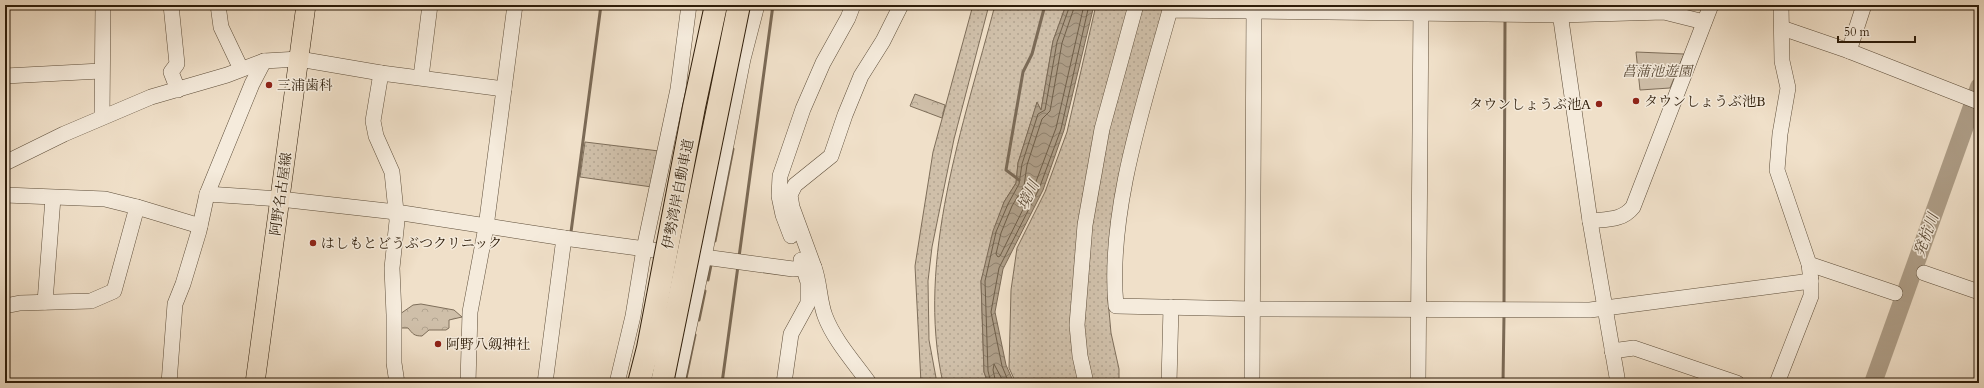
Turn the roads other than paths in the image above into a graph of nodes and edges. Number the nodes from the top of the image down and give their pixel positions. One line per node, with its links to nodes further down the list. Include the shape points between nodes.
1 (103, 5): 26 (street)
2 (171, 5): 31 (street, via 177,64 171,72)
3 (218, 5): 25 (street, via 221,27)
4 (306, 5): 23 (main road, 阿野名古屋線)
5 (430, 5): 29 (street)
6 (515, 5): 30 (street)
7 (689, 5): 45 (street, via 678,89)
8 (716, 5): 66 (highway, 伊勢湾岸自動車道, bridge)
9 (739, 5): 67 (highway, 伊勢湾岸自動車道, bridge)
10 (757, 5): 46 (street, via 743,59)
11 (853, 5): 48 (street, via 822,63 780,176 779,196 782,211)
12 (901, 5): 48 (street, via 860,76 831,156 795,185 790,195)
13 (1136, 5): 71 (street, via 1102,130 1085,226 1077,325)
14 (1711, 5): 20 (street)
15 (1781, 5): 21 (street)
16 (1864, 5): 22 (street)
17 (1254, 8): 18 (street); 55 (street, via 1170,10 1128,170 1118,234 1114,284 1116,306); 57 (street)
18 (1421, 8): 19 (street, via 1504,14); 58 (street)
19 (1560, 10): 20 (street, via 1664,12); 41 (street)
20 (1704, 22): 41 (street, via 1633,208 1621,218)
21 (1782, 28): 22 (street); 47 (street, via 1782,61 1788,88 1777,170)
22 (1848, 51): 32 (street)
23 (299, 59): 24 (street); 27 (street); 38 (main road, 阿野名古屋線)
24 (264, 61): 25 (street); 35 (street)
25 (241, 69): 31 (street)
26 (101, 71): 28 (street); 33 (street)
27 (381, 73): 29 (street); 40 (street, via 373,121 376,136 392,172)
28 (5, 76)
29 (421, 77): 30 (street)
30 (504, 89): 43 (street)
31 (178, 90): 33 (street, via 151,97)
32 (1972, 99)
33 (102, 117): 34 (street)
34 (5, 163)
35 (207, 194): 38 (street); 42 (street)
36 (5, 195): 37 (street)
37 (53, 198): 39 (street, via 92,198); 53 (street)
38 (280, 199): 40 (street); 61 (main road, 阿野名古屋線)
39 (137, 207): 42 (street); 53 (street, via 114,291 91,301)
40 (396, 212): 43 (street); 62 (street, via 392,268 394,363)
41 (1590, 221): 56 (street)
42 (200, 226): 60 (street, via 175,304)
43 (486, 227): 44 (street); 63 (street, via 470,312)
44 (564, 238): 45 (street); 64 (street)
45 (644, 249): 46 (street); 65 (street, via 633,316)
46 (704, 257): 48 (street); 68 (street)
47 (1809, 264): 50 (street); 51 (street)
48 (809, 268): 69 (street, via 808,303 791,334); 70 (street, via 817,275 825,317 834,335)
49 (1924, 273): 52 (street)
50 (1811, 281): 56 (street); 77 (street, via 1811,296)
51 (1895, 292)
52 (1979, 292)
53 (44, 302): 54 (street)
54 (5, 306)
55 (1171, 307): 57 (street); 72 (street)
56 (1604, 308): 58 (street); 59 (street)
57 (1253, 309): 58 (street); 73 (street)
58 (1419, 310): 74 (street)
59 (1612, 350): 75 (street); 76 (street, via 1634,348)
60 (169, 383)
61 (255, 383)
62 (397, 383)
63 (468, 383)
64 (545, 383)
65 (617, 383)
66 (639, 383)
67 (662, 383)
68 (677, 383)
69 (784, 383)
70 (869, 383)
71 (1086, 383)
72 (1169, 383)
73 (1252, 383)
74 (1418, 383)
75 (1618, 383)
76 (1737, 383)
77 (1777, 383)

